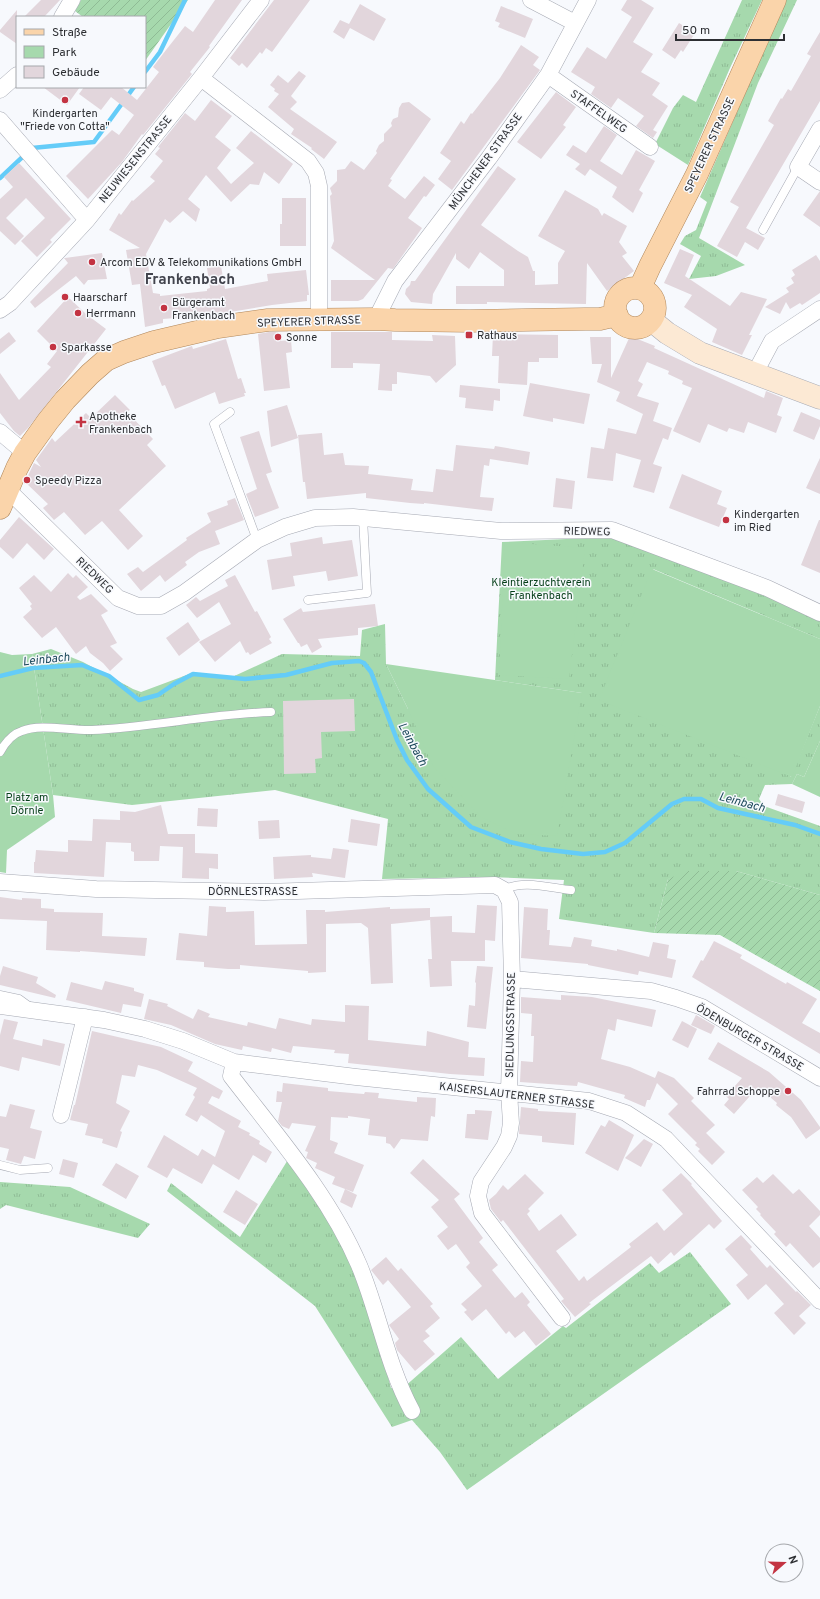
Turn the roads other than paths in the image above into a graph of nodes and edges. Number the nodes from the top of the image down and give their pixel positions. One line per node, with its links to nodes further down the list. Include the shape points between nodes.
1 (72, 0): 6 (street)
2 (261, 0): 10 (street, NEUWIESENSTRASSE)
3 (531, 0): 7 (street)
4 (588, 0): 7 (street, MÜNCHENER STRASSE)
5 (775, 0): 19 (main road, SPEYERER STRASSE, via 697,174)
6 (63, 16)
7 (575, 23): 8 (street, MÜNCHENER STRASSE)
8 (548, 75): 14 (street, STAFFELWEG); 24 (street, MÜNCHENER STRASSE, via 489,158 395,281)
9 (16, 76): 11 (street)
10 (201, 78): 17 (street, NEUWIESENSTRASSE); 23 (street, via 308,161 316,173 319,186)
11 (0, 90)
12 (0, 120): 17 (street)
13 (820, 129): 15 (street)
14 (650, 147)
15 (798, 167): 16 (street); 18 (lane)
16 (820, 182)
17 (87, 220): 21 (street, NEUWIESENSTRASSE, via 10,303)
18 (763, 230)
19 (640, 288): 22 (main road, via 632,288 618,297); 25 (main road, via 652,296 655,309)
20 (820, 309): 26 (street, via 772,340)
21 (0, 310)
22 (617, 315): 24 (main road, SPEYERER STRASSE, via 600,319); 25 (main road, via 624,324 633,327)
23 (318, 319): 24 (main road, SPEYERER STRASSE); 30 (main road, SPEYERER STRASSE, via 268,320 218,327 154,342 106,360 61,406)
24 (376, 319)
25 (651, 320): 26 (main road, via 700,353)
26 (755, 373): 27 (main road)
27 (820, 398)
28 (230, 412): 33 (lane, via 214,424)
29 (0, 432): 30 (street)
30 (25, 453): 31 (main road, SPEYERER STRASSE)
31 (4, 499): 33 (street, RIEDWEG, via 118,598 138,606 160,606)
32 (363, 518): 33 (street, RIEDWEG, via 315,518 285,526); 34 (lane, via 367,593); 35 (street, RIEDWEG, via 501,531 612,530 767,588)
33 (257, 540)
34 (308, 600)
35 (820, 613)
36 (271, 712): 37 (lane, via 238,713 123,728 22,730 6,742)
37 (0, 752)
38 (0, 882): 39 (street, DÖRNLESTRASSE, via 116,890 264,892 495,885)
39 (504, 890): 40 (lane, via 521,884); 41 (street, SIEDLUNGSSTRASSE, via 510,902)
40 (571, 890)
41 (512, 980): 47 (street, ÖDENBURGER STRASSE, via 651,991 676,998 702,1007); 48 (street, SIEDLUNGSSTRASSE)
42 (0, 995): 44 (lane, via 19,999)
43 (0, 1006): 44 (street, KAISERSLAUTERNER STRASSE)
44 (35, 1010): 45 (street, KAISERSLAUTERNER STRASSE)
45 (85, 1017): 46 (street, KAISERSLAUTERNER STRASSE, via 145,1029); 49 (street)
46 (234, 1062): 48 (street, KAISERSLAUTERNER STRASSE, via 356,1078); 54 (street, via 231,1076 310,1181 344,1234 371,1297 401,1391)
47 (820, 1078)
48 (509, 1092): 52 (street, KAISERSLAUTERNER STRASSE, via 589,1101 626,1113 666,1139); 53 (street, SIEDLUNGSSTRASSE, via 509,1136 481,1182 478,1196 482,1213)
49 (61, 1115)
50 (0, 1165): 51 (lane, via 20,1170)
51 (48, 1168)
52 (820, 1300)
53 (562, 1318)
54 (412, 1411)

